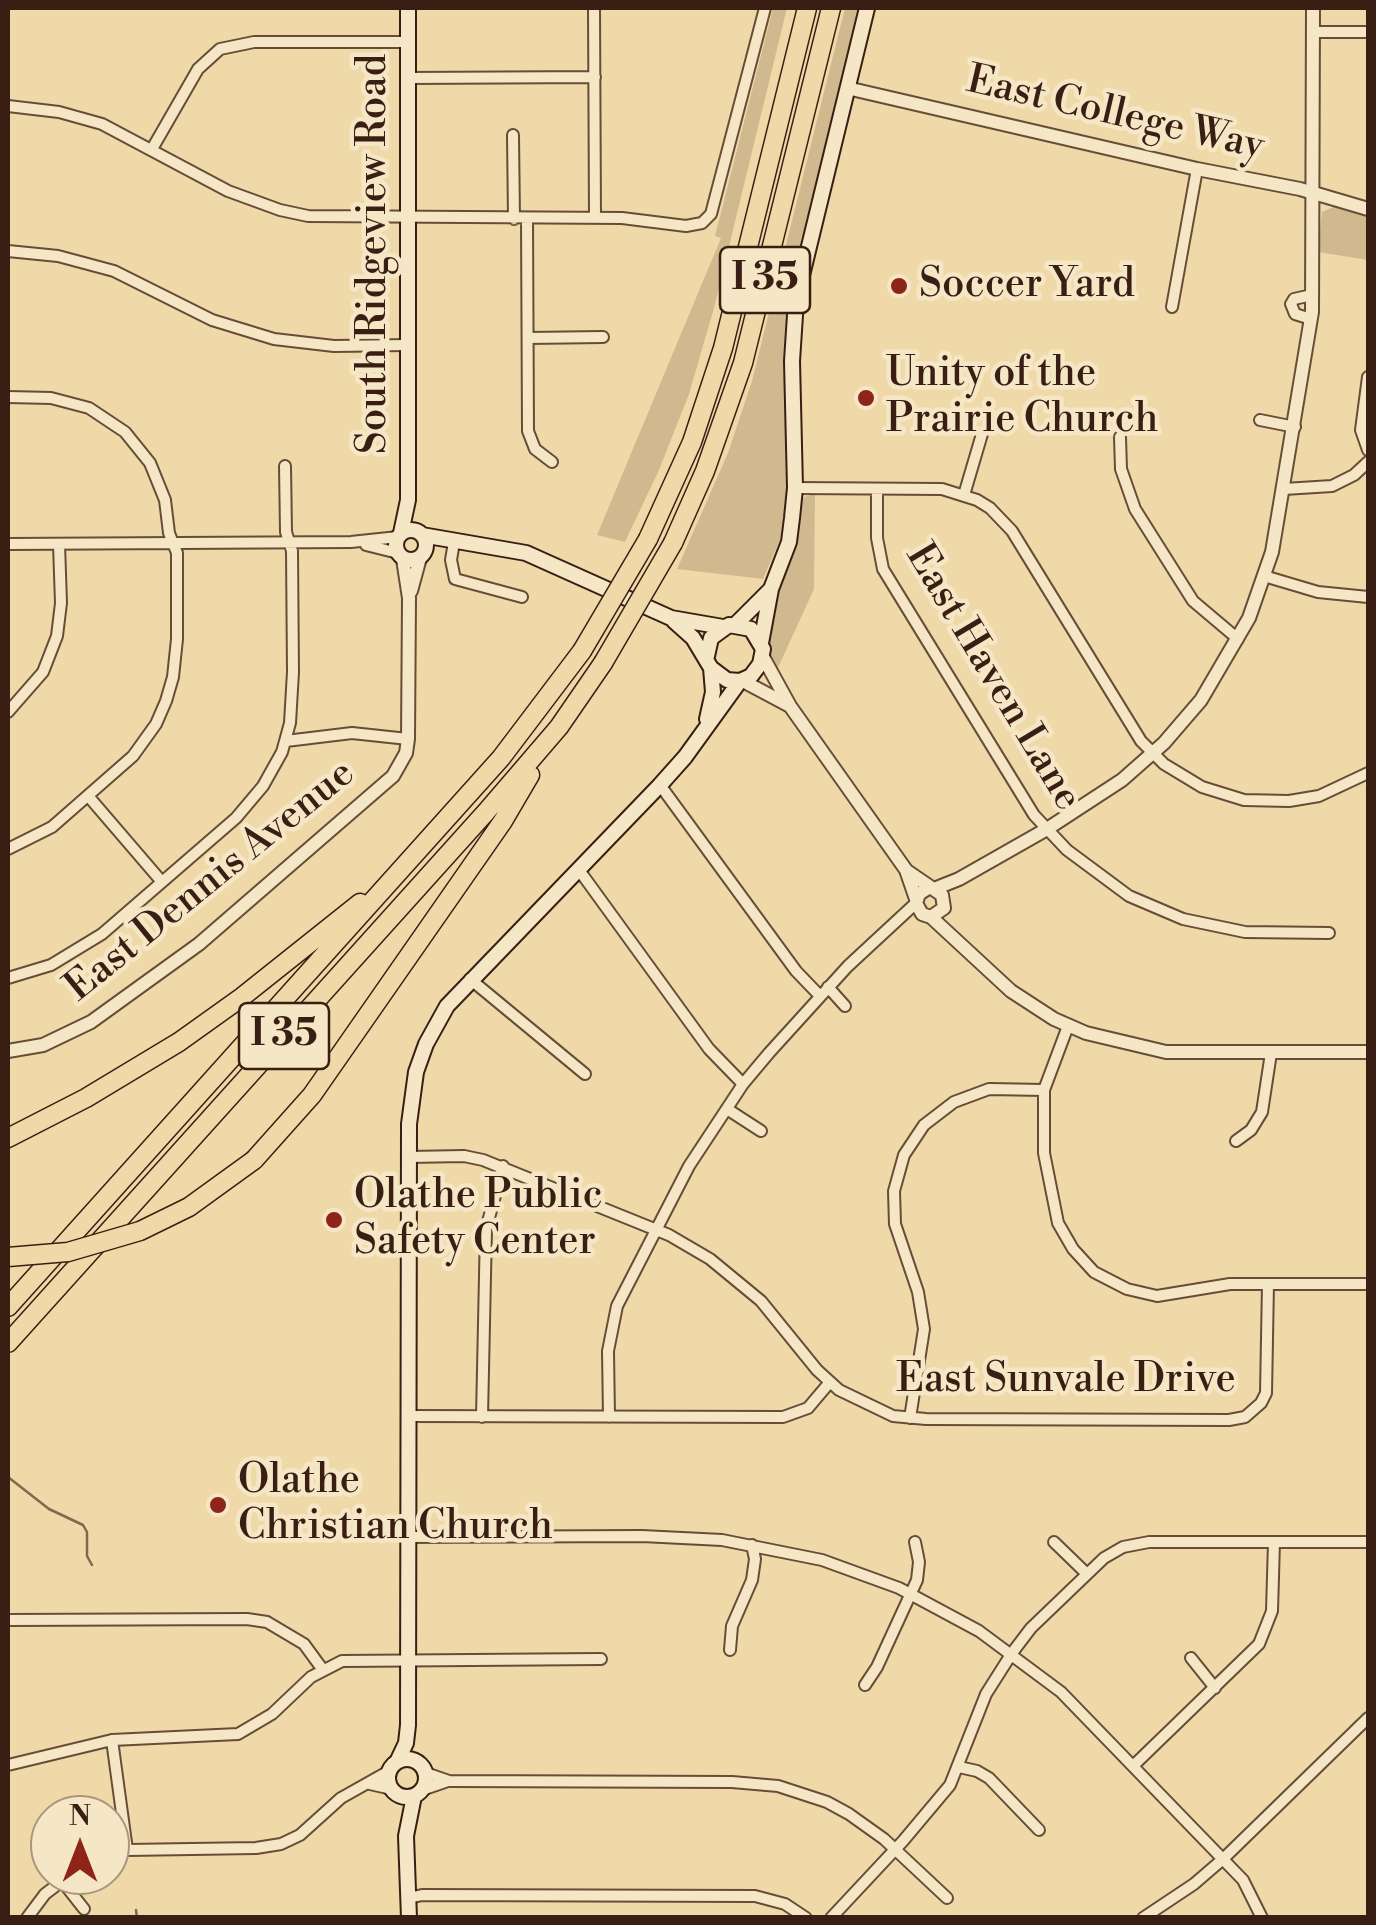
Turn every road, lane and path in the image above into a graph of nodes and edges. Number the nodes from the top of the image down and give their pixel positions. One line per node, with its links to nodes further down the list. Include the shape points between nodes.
1 (408, 8): 10 (main road, South Ridgeview Road)
2 (594, 8): 11 (street)
3 (765, 8): 22 (street, via 711,214 686,226)
4 (807, 8): 77 (highway, I 35, bridge, via 723,348 692,442 648,539 582,651 502,758)
5 (831, 8): 67 (highway, I 35, bridge, via 743,363 706,471 603,664)
6 (866, 8): 13 (main road)
7 (1313, 8): 8 (street)
8 (1313, 32): 9 (street); 18 (street)
9 (1368, 32)
10 (408, 42): 12 (main road, South Ridgeview Road); 16 (street, via 254,42 220,50 198,69)
11 (594, 77): 12 (street); 22 (street)
12 (408, 78): 20 (main road, South Ridgeview Road)
13 (847, 88): 17 (street, East College Way); 41 (main road, via 796,300)
14 (8, 106): 16 (street, via 74,115)
15 (513, 135): 23 (street)
16 (152, 148): 20 (street, via 228,191 280,210)
17 (1197, 169): 18 (street, East College Way); 26 (street)
18 (1312, 192): 19 (street, East College Way); 25 (street)
19 (1368, 209)
20 (408, 218): 23 (street); 30 (main road, South Ridgeview Road)
21 (527, 218): 22 (street); 23 (street); 28 (street)
22 (595, 218)
23 (514, 219)
24 (8, 251): 30 (street, via 114,272 212,320 274,339)
25 (1312, 295): 27 (street); 27 (street, via 1291,304 1294,314)
26 (1172, 306)
27 (1311, 319): 34 (street)
28 (528, 338): 29 (street); 38 (street, via 528,430 535,449)
29 (603, 338)
30 (408, 345): 45 (main road, South Ridgeview Road)
31 (1368, 377): 37 (street, via 1361,430)
32 (8, 397): 49 (street, via 77,404 125,432 160,482)
33 (1260, 420): 34 (street)
34 (1294, 427): 43 (street)
35 (982, 434): 44 (street)
36 (1120, 437): 61 (street, via 1121,469 1135,509 1193,601)
37 (1368, 450)
38 (552, 462)
39 (1368, 462): 43 (street, via 1332,486)
40 (285, 466): 47 (street)
41 (795, 488): 42 (street); 55 (main road, via 788,542)
42 (877, 489): 44 (street); 75 (street, East Haven Lane, via 883,569)
43 (1284, 489): 54 (street)
44 (964, 495): 71 (street, via 990,508 1012,531)
45 (408, 500): 46 (main road, South Ridgeview Road); 52 (main road, South Ridgeview Road)
46 (420, 533): 48 (main road); 52 (main road, via 409,530); 53 (main road, via 426,544)
47 (290, 542): 49 (street); 52 (street); 70 (street, via 293,690)
48 (454, 542): 53 (main road); 57 (street, via 455,579); 59 (main road, via 526,553)
49 (173, 543): 51 (street); 74 (street, via 177,652 166,701 133,756)
50 (8, 544): 51 (street)
51 (59, 544): 66 (street, via 57,636 43,672)
52 (400, 546): 53 (main road, via 411,561); 58 (street, East Dennis Avenue)
53 (422, 556): 58 (street, East Dennis Avenue)
54 (1264, 576): 56 (street, via 1318,592); 61 (street)
55 (770, 589): 60 (main road); 62 (main road)
56 (1368, 596)
57 (522, 597)
58 (409, 598): 69 (street, East Dennis Avenue)
59 (671, 618): 60 (main road); 63 (main road)
60 (729, 626): 62 (main road, via 750,630); 63 (main road, via 711,638)
61 (1238, 638): 71 (street, via 1200,700)
62 (762, 650): 64 (main road, via 756,670); 65 (street)
63 (709, 662): 64 (main road, via 727,680); 68 (main road, via 713,692)
64 (741, 681): 65 (street); 68 (main road)
65 (790, 706): 79 (street)
66 (8, 712)
67 (558, 727): 106 (highway, bridge, via 502,820 323,1079 254,1160 188,1208 140,1231 88,1248); 110 (highway, I 35)
68 (704, 729): 73 (main road)
69 (408, 739): 70 (street, via 352,733); 93 (street, East Dennis Avenue, via 384,786 198,944 74,1033)
70 (286, 742): 81 (street, via 249,804)
71 (1152, 753): 72 (street, via 1202,787 1244,800 1312,798); 75 (street)
72 (1368, 773)
73 (660, 785): 78 (main road); 90 (street)
74 (89, 798): 76 (street); 81 (street)
75 (1047, 829): 80 (street); 86 (street, East Haven Lane, via 1102,879 1169,914 1245,932)
76 (8, 849)
77 (402, 869): 101 (highway, via 192,1033); 109 (highway, I 35)
78 (579, 870): 88 (main road); 97 (street, via 709,1049)
79 (906, 870): 82 (street); 84 (street)
80 (959, 878): 82 (street); 83 (street)
81 (162, 882): 87 (street, via 74,954)
82 (931, 888): 83 (street); 84 (street)
83 (944, 904): 84 (street); 85 (street)
84 (921, 908): 85 (street); 89 (street)
85 (952, 933): 92 (street, via 1011,991)
86 (1328, 933)
87 (8, 978)
88 (470, 979): 96 (street); 103 (main road, via 423,1049 410,1098)
89 (828, 987): 90 (street); 91 (street)
90 (820, 996): 97 (street)
91 (844, 1006)
92 (1068, 1026): 95 (street, via 1160,1051); 98 (street)
93 (8, 1051)
94 (1368, 1052): 95 (street)
95 (1271, 1053): 102 (street, via 1259,1119)
96 (585, 1074)
97 (744, 1084): 99 (street)
98 (1044, 1090): 107 (street, via 1052,1204 1067,1241 1094,1272 1157,1296); 115 (street, via 989,1089 954,1102 924,1125 904,1155 894,1192 896,1224 924,1329)
99 (727, 1108): 100 (street); 105 (street)
100 (761, 1132)
101 (8, 1138)
102 (1236, 1140)
103 (409, 1157): 104 (street, East Sunvale Drive, via 464,1156); 112 (main road)
104 (503, 1166): 105 (street, East Sunvale Drive); 113 (street, via 486,1228)
105 (654, 1228): 111 (street, East Sunvale Drive, via 736,1279); 114 (street, via 614,1317)
106 (8, 1258)
107 (1268, 1284): 108 (street); 115 (street, East Sunvale Drive, via 1266,1393 1244,1417)
108 (1368, 1284)
109 (8, 1307)
110 (8, 1343)
111 (830, 1382): 114 (street, via 808,1408 782,1417); 115 (street, East Sunvale Drive, via 868,1406)
112 (409, 1416): 113 (street); 116 (main road)
113 (482, 1417): 114 (street)
114 (609, 1417)
115 (910, 1418)
116 (408, 1537): 121 (street, via 676,1536); 127 (main road)
117 (915, 1542): 123 (street, via 919,1570)
118 (1054, 1542): 122 (street)
119 (1274, 1542): 120 (street); 122 (street, via 1131,1544); 132 (street, via 1265,1634)
120 (1368, 1542)
121 (752, 1545): 123 (street, via 822,1560); 125 (street, via 752,1580 732,1626)
122 (1086, 1573): 126 (street)
123 (910, 1594): 126 (street); 131 (street)
124 (8, 1620): 130 (street, via 266,1622 304,1644)
125 (730, 1650)
126 (1012, 1653): 136 (street); 139 (street, via 986,1694)
127 (408, 1658): 128 (street); 130 (street, via 342,1661); 134 (main road)
128 (601, 1658)
129 (1191, 1658): 132 (street)
130 (322, 1670): 135 (street, via 238,1734)
131 (865, 1685)
132 (1216, 1688): 136 (street)
133 (1368, 1718): 150 (street)
134 (408, 1725): 138 (main road); 140 (main road)
135 (112, 1740): 137 (street); 145 (street)
136 (1134, 1764): 150 (street)
137 (8, 1765)
138 (393, 1766): 140 (main road, via 410,1759); 142 (street); 143 (main road)
139 (959, 1767): 146 (street, via 989,1778); 149 (street)
140 (422, 1768): 141 (street); 144 (main road)
141 (449, 1781): 144 (street); 149 (street, via 778,1786 850,1814)
142 (369, 1784): 143 (street); 148 (street, via 281,1844)
143 (392, 1790): 144 (main road); 147 (main road)
144 (418, 1793): 147 (main road)
145 (120, 1795)
146 (1039, 1830)
147 (406, 1836): 153 (main road)
148 (130, 1850)
149 (894, 1850): 154 (street); 159 (street)
150 (1223, 1859): 160 (street); 161 (street, via 1252,1893)
151 (43, 1895): 156 (street)
152 (76, 1895): 155 (street)
153 (409, 1898): 157 (main road); 158 (street, via 755,1896)
154 (947, 1898)
155 (84, 1909)
156 (26, 1918)
157 (409, 1918)
158 (806, 1918)
159 (830, 1918)
160 (1143, 1918)
161 (1262, 1918)

